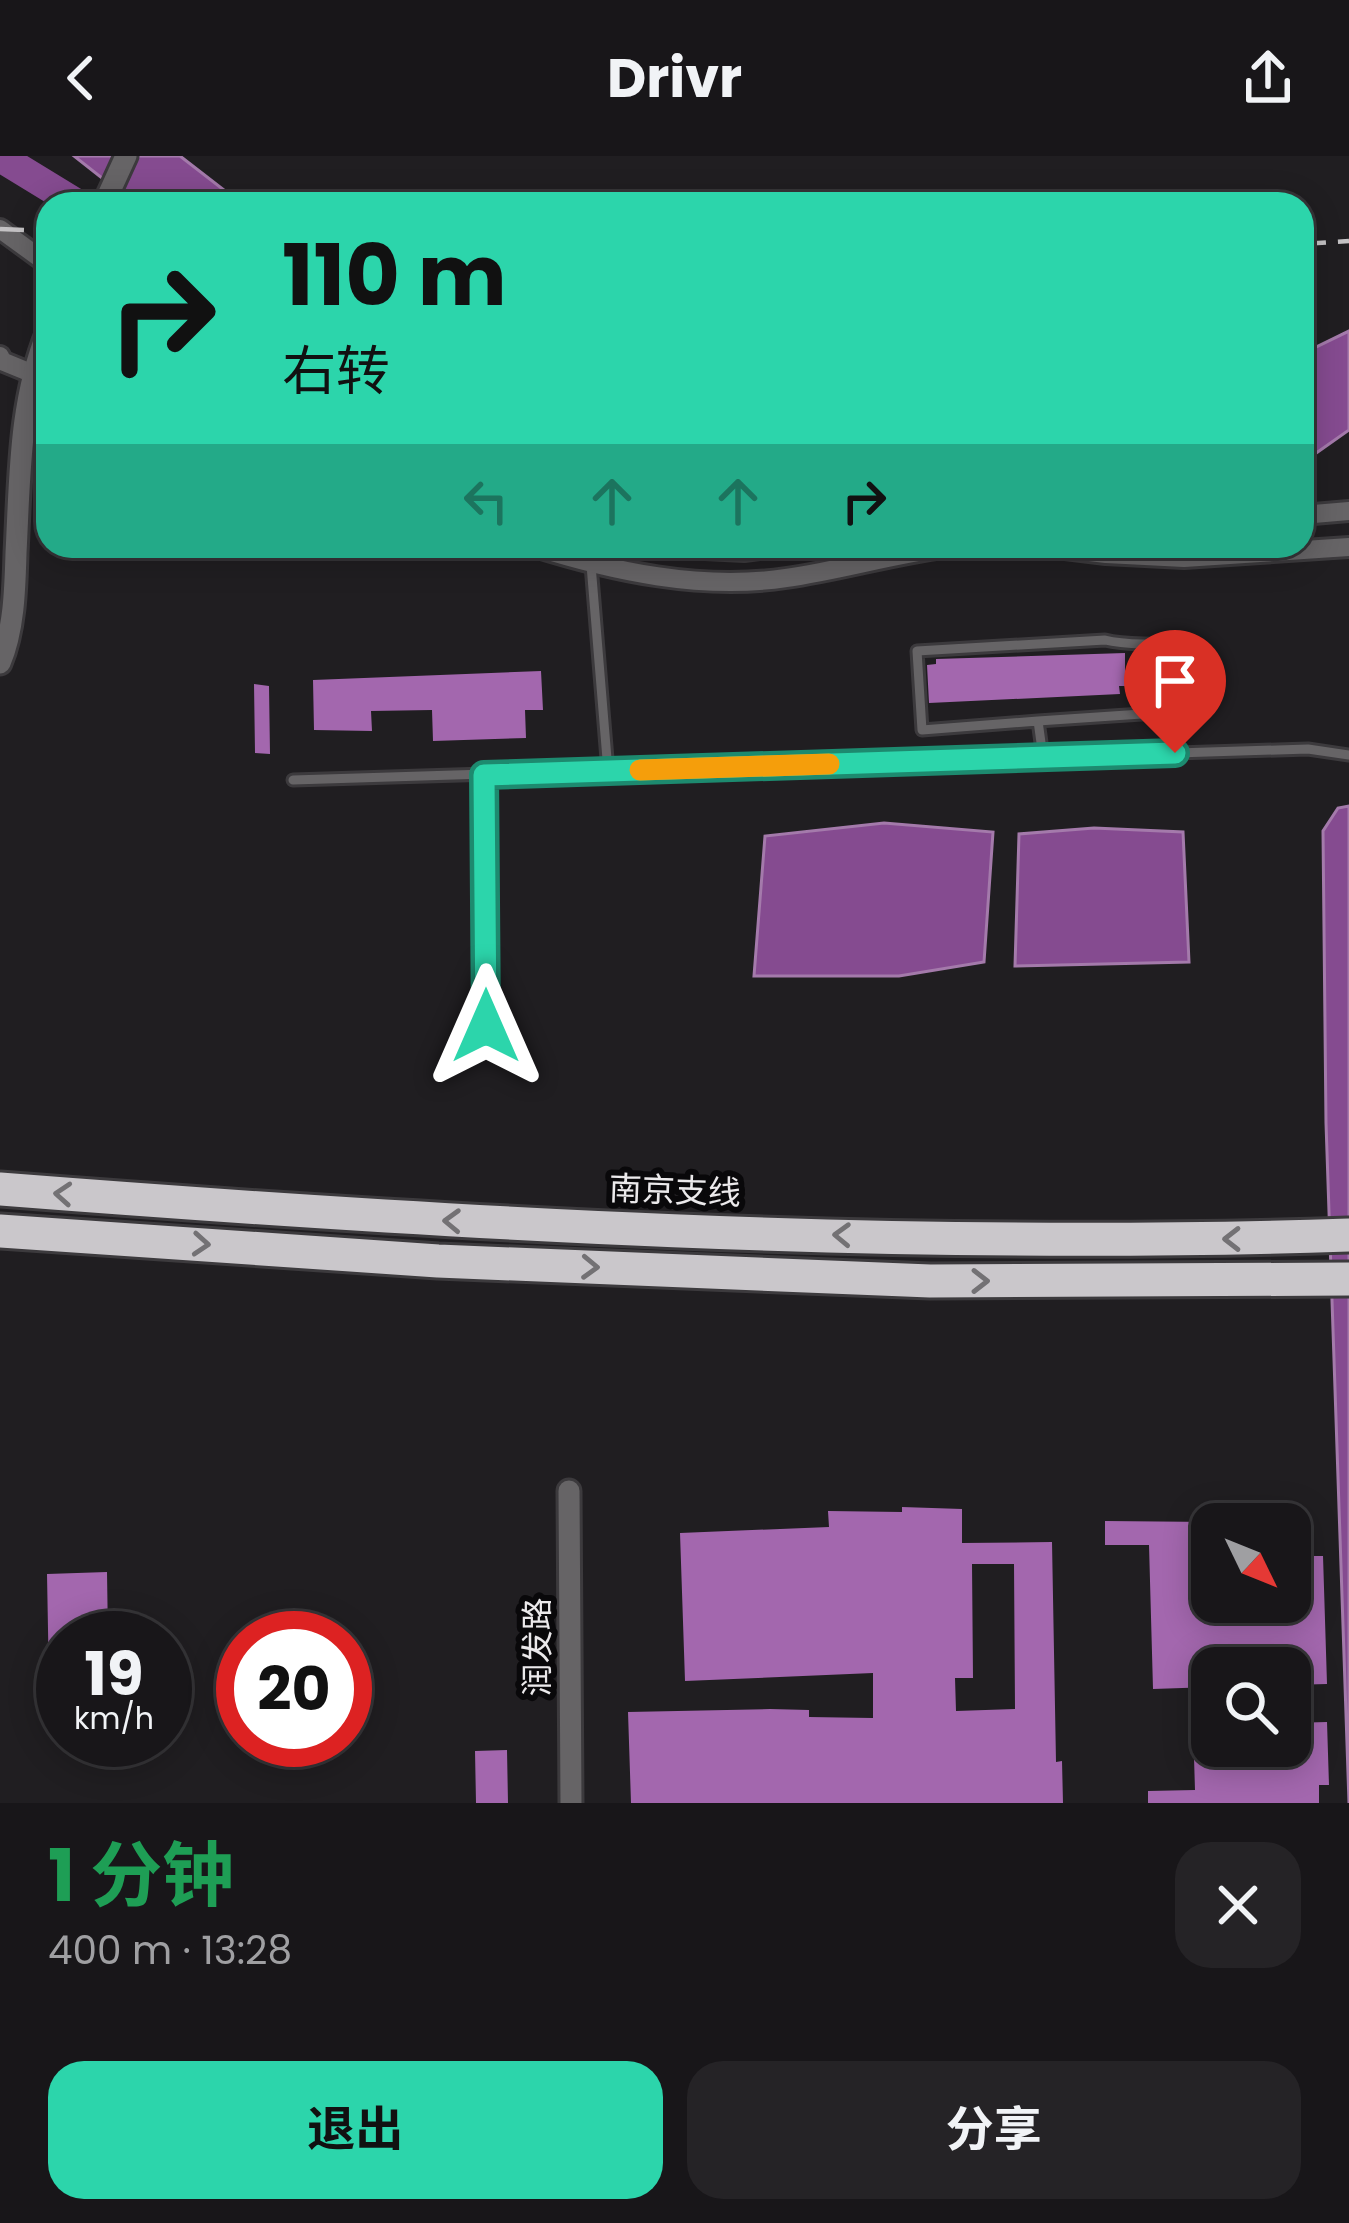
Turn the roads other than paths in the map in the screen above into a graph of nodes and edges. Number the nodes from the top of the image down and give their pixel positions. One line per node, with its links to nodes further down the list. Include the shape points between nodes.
1 (0, 229): 2 (street)
2 (36, 255)
3 (0, 356): 4 (street)
4 (36, 376)
5 (36, 390): 13 (street, via 22,423 15,589)
6 (1349, 511): 7 (street)
7 (1314, 513)
8 (1349, 547): 9 (street)
9 (1314, 549)
10 (569, 558): 12 (street)
11 (875, 558): 12 (street, via 785,579 726,581)
12 (590, 565): 17 (lane)
13 (0, 663)
14 (1038, 721): 14 (lane, via 1202,710 1196,654 1177,644 1105,640 916,651 922,730); 16 (lane)
15 (1349, 755): 16 (lane, via 1308,749)
16 (1043, 758): 17 (lane)
17 (608, 771): 18 (lane)
18 (484, 775): 19 (lane); 20 (lane)
19 (293, 780)
20 (486, 1026)
21 (0, 1189): 23 (highway, 南京支线, one-way to 21, via 818,1234 374,1218)
22 (0, 1232): 24 (highway, one-way to 24, via 930,1281)
23 (1349, 1235)
24 (1349, 1280)
25 (569, 1491): 26 (street, 润发路)
26 (571, 1803)

